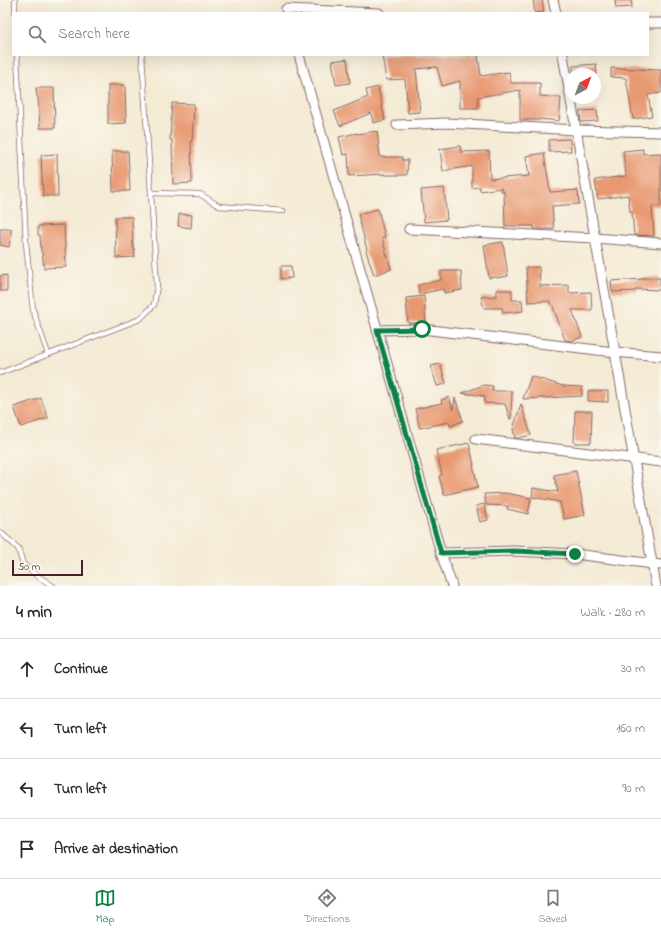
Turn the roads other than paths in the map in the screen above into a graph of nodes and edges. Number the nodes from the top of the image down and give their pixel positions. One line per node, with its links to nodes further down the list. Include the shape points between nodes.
1 (14, 0): 4 (lane)
2 (553, 0): 6 (street)
3 (285, 7): 5 (street)
4 (15, 12)
5 (363, 12)
6 (556, 12)
7 (649, 23): 8 (street)
8 (661, 23)
9 (17, 56): 23 (lane, via 26,243 33,310)
10 (142, 56): 16 (lane)
11 (299, 56): 21 (street)
12 (563, 56): 14 (street)
13 (397, 125): 14 (street, via 446,123)
14 (576, 130): 15 (street); 19 (street)
15 (661, 132)
16 (151, 194): 17 (lane, via 200,194 220,206); 23 (lane, via 157,286 154,305 140,319)
17 (283, 211)
18 (409, 228): 19 (street)
19 (595, 238): 20 (street); 22 (street)
20 (661, 243)
21 (377, 330): 22 (street, via 422,329); 30 (street)
22 (614, 352): 24 (street); 27 (street)
23 (48, 354): 25 (lane)
24 (661, 356)
25 (0, 373)
26 (476, 439): 27 (street)
27 (633, 459): 28 (street); 31 (street)
28 (661, 462)
29 (0, 532): 32 (lane, via 18,548 23,564)
30 (441, 553): 31 (street, via 515,551 575,554); 33 (street)
31 (656, 564): 34 (street)
32 (53, 586)
33 (452, 586)
34 (656, 586)

